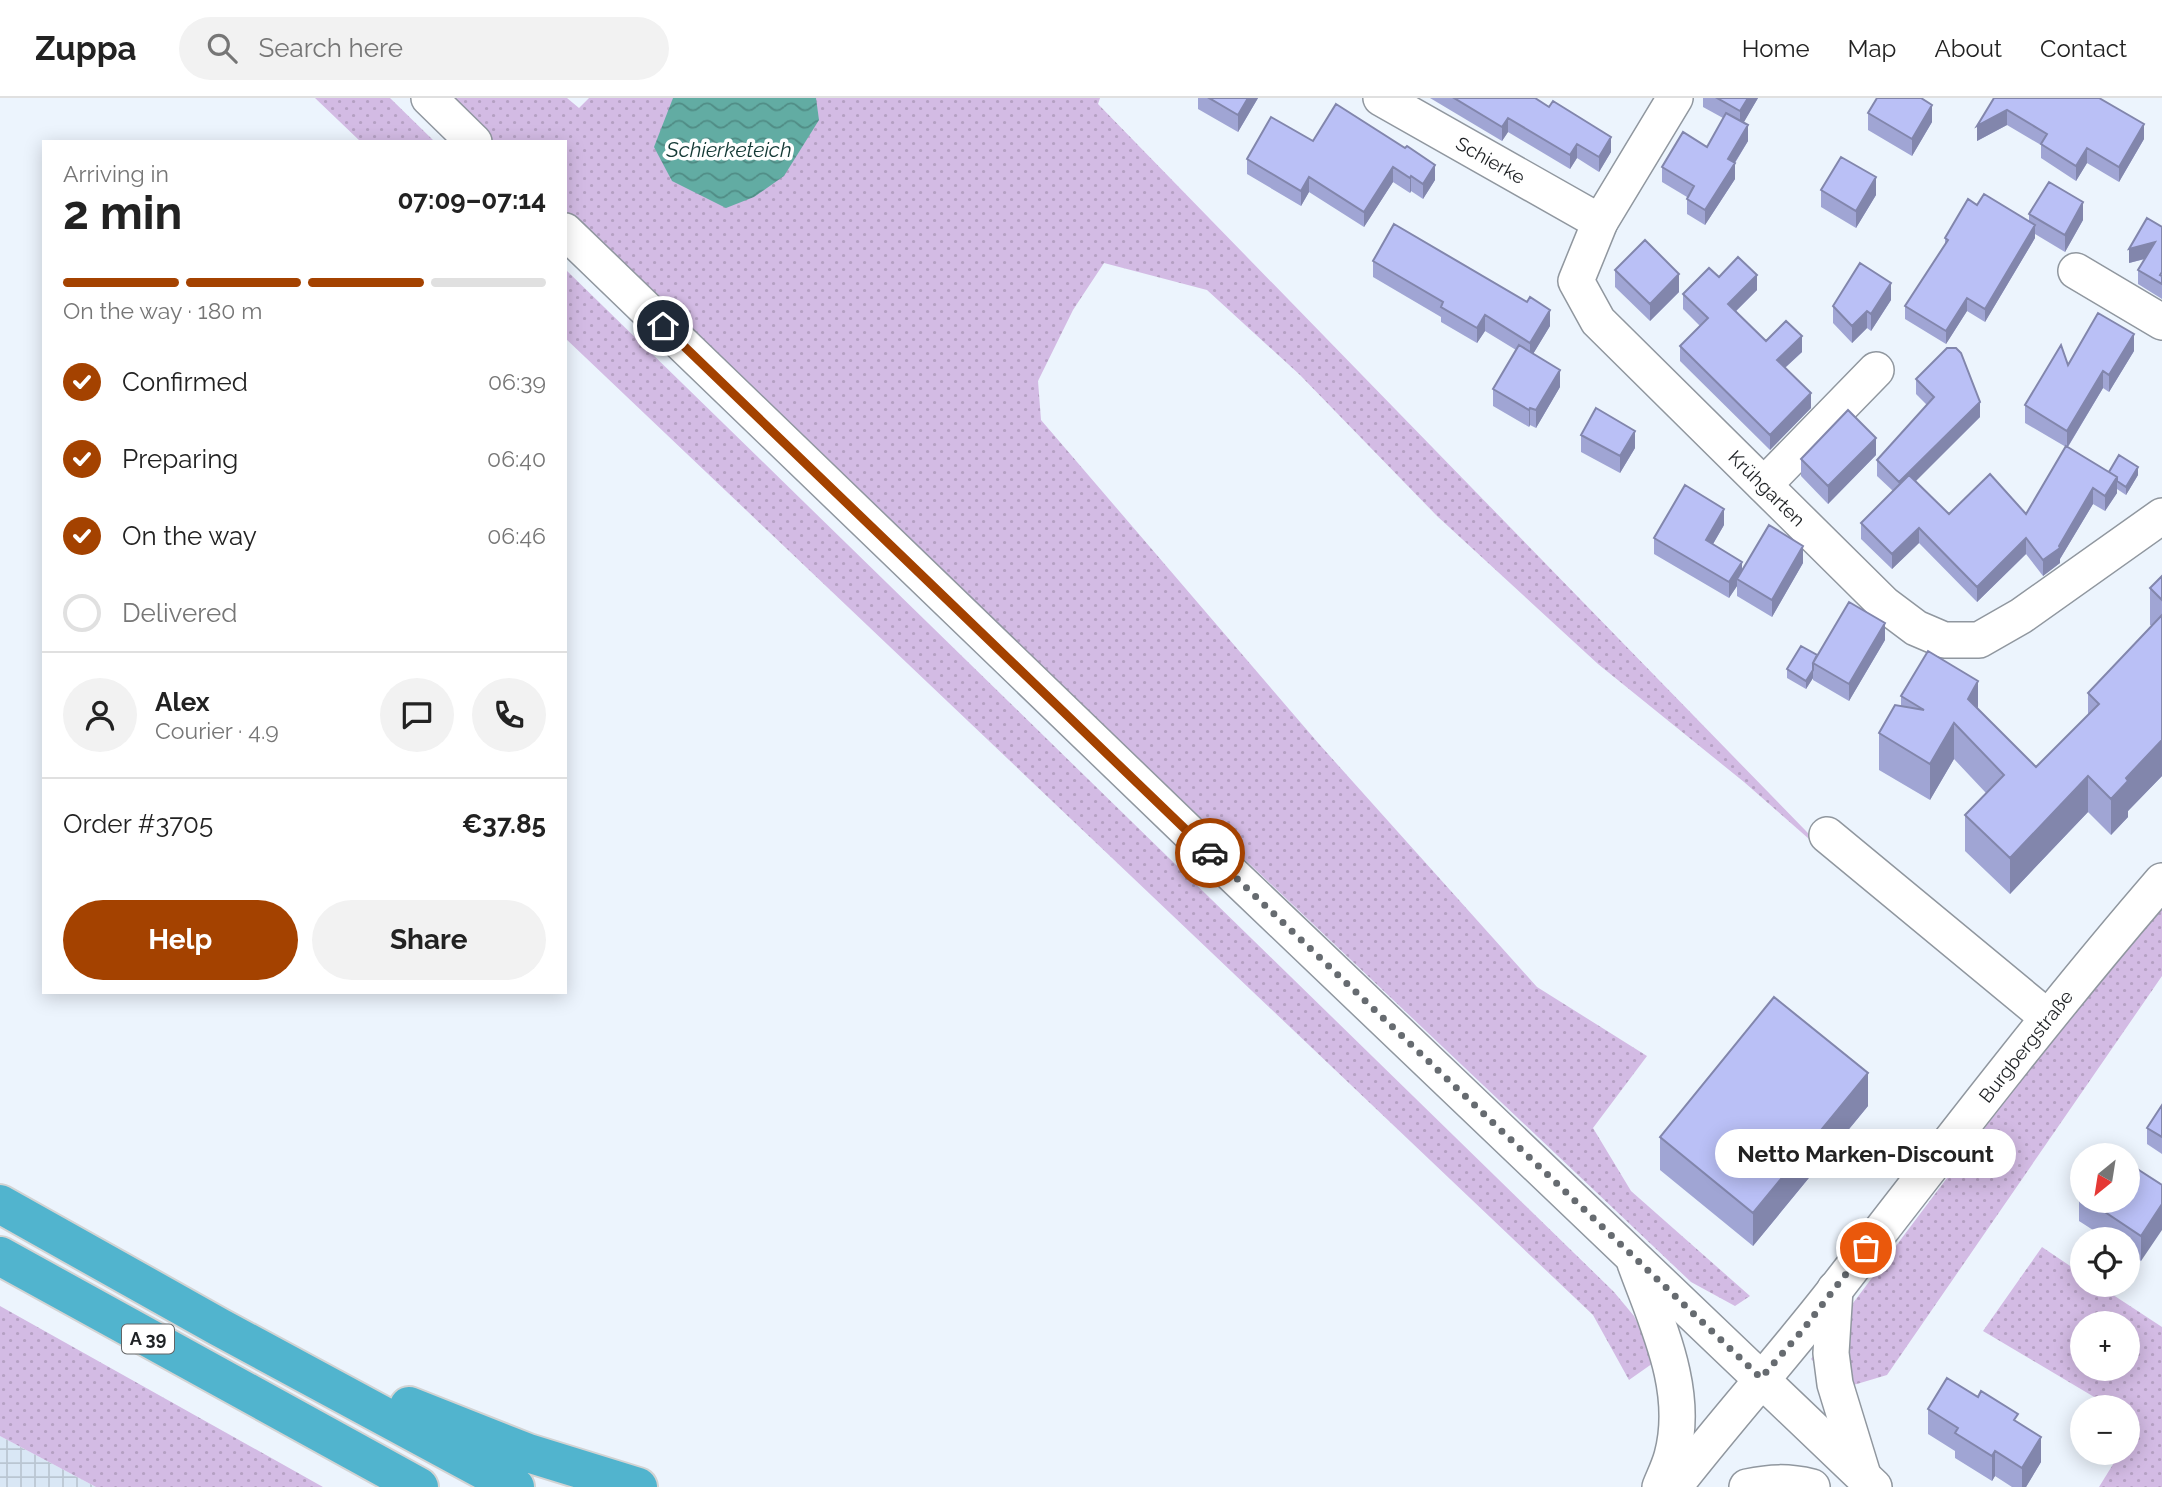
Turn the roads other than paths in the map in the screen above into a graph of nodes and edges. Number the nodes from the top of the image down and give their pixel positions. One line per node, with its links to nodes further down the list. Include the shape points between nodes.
1 (429, 98): 4 (street)
2 (1381, 98): 5 (street, Schierke)
3 (1675, 98): 5 (street, Krühgarten)
4 (472, 140)
5 (1601, 222): 10 (street, Krühgarten, via 1576,281 1598,321)
6 (567, 233): 17 (street)
7 (2076, 271): 8 (street)
8 (2162, 323)
9 (1876, 370): 10 (street)
10 (1764, 485): 11 (street, Krühgarten, via 1884,604 1916,628 1944,640 1979,640 2031,609)
11 (2162, 516)
12 (1826, 835): 14 (street)
13 (2162, 881): 14 (street, Burgbergstraße)
14 (2047, 1017): 18 (street, Burgbergstraße)
15 (0, 1204): 19 (highway, A 39)
16 (0, 1256): 21 (highway, A 39)
17 (1632, 1256): 20 (street); 27 (street, via 1671,1365 1676,1394 1672,1455)
18 (1835, 1289): 20 (street, Burgbergstraße); 22 (street, via 1831,1353 1835,1384)
19 (219, 1327): 25 (highway, A 39); 26 (highway, via 528,1453)
20 (1761, 1378): 22 (street); 28 (street, Burgbergstraße)
21 (296, 1421): 23 (highway); 24 (highway, A 39)
22 (1868, 1481)
23 (372, 1487)
24 (419, 1487)
25 (515, 1487)
26 (638, 1487)
27 (1660, 1487)
28 (1674, 1487)
29 (1747, 1487): 30 (street, via 1789,1482)
30 (1812, 1487)

